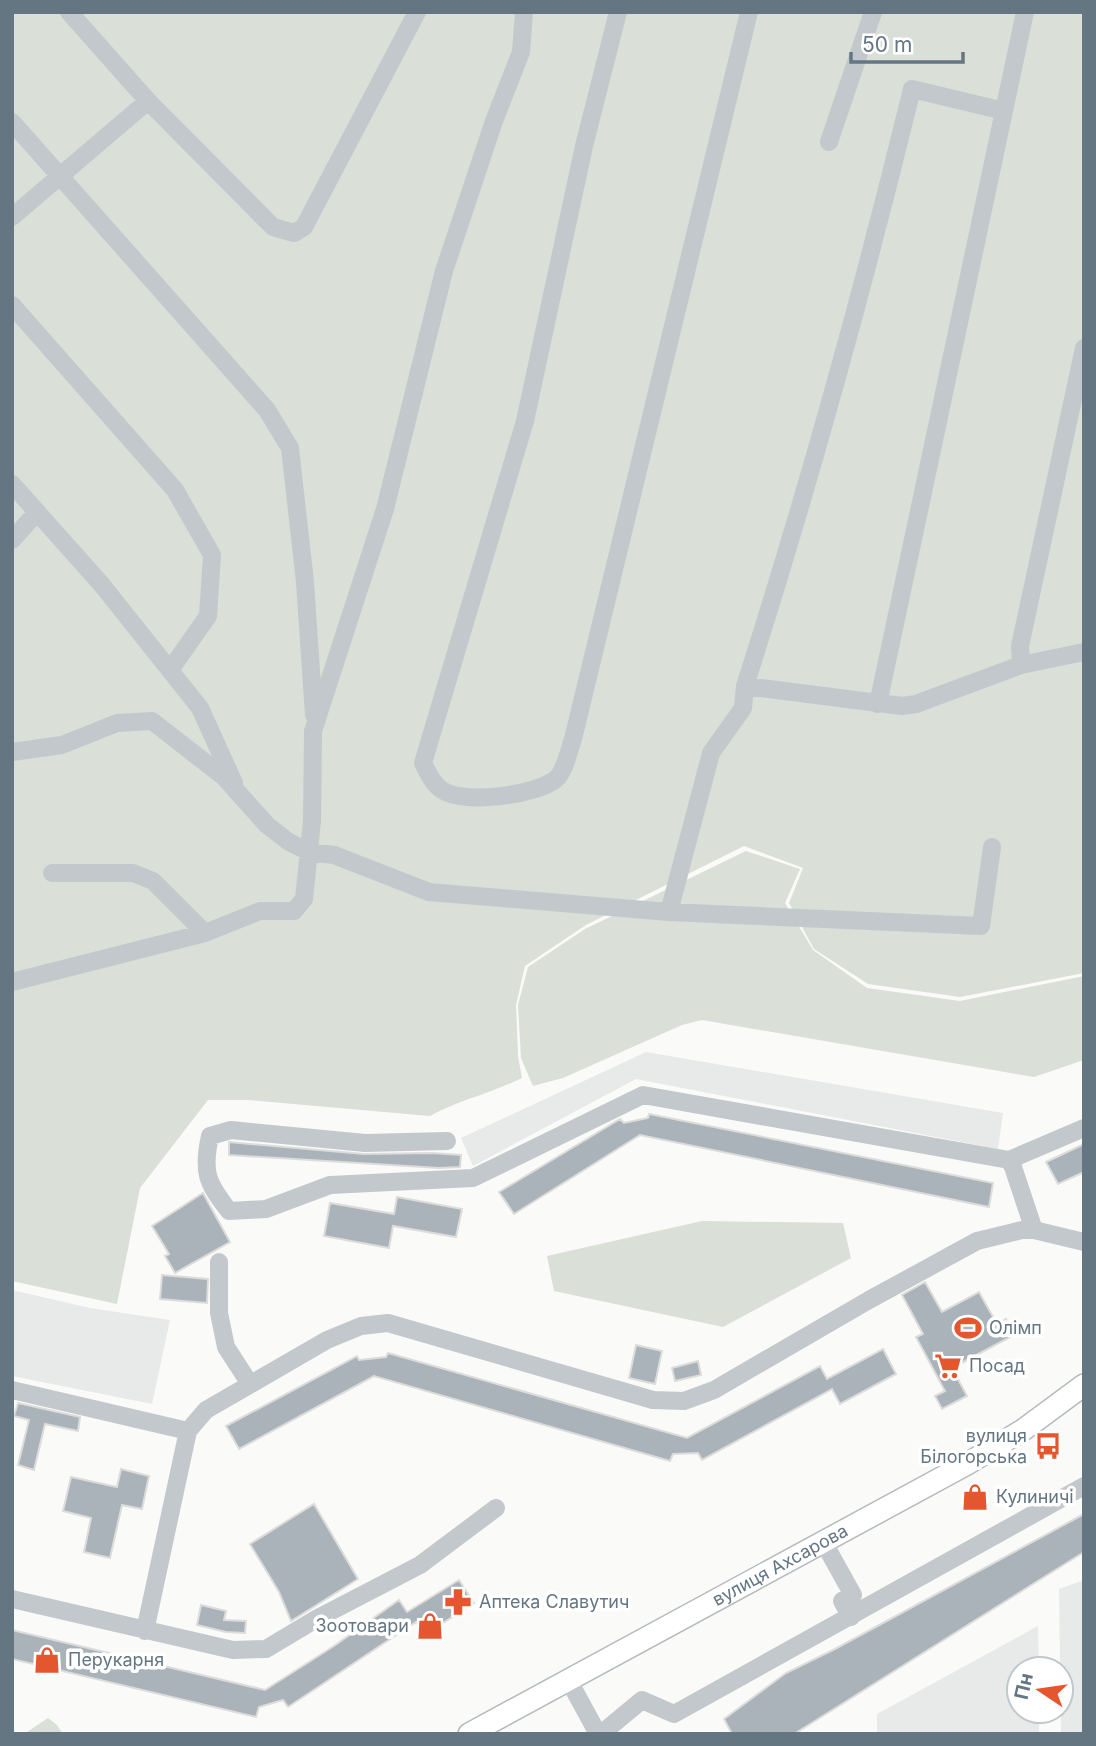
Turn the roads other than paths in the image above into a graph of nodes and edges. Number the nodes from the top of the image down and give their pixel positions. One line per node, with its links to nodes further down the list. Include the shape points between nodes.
1 (69, 12): 8 (street)
2 (417, 12): 8 (street, via 304,227 294,233 273,227)
3 (524, 12): 24 (street, via 522,52 444,271 385,509)
4 (618, 12): 5 (street, via 525,421 423,764 443,792 468,798 536,791 558,777 573,739)
5 (749, 12)
6 (873, 12): 11 (street)
7 (1025, 12): 9 (street)
8 (148, 101): 12 (street)
9 (1004, 111): 22 (street, via 912,89 867,271); 23 (street)
10 (12, 122): 12 (street)
11 (829, 142)
12 (59, 176): 13 (street); 24 (street, via 267,410 290,448)
13 (12, 218)
14 (12, 305): 21 (street, via 174,490 212,555 208,616)
15 (1084, 348): 20 (street, via 1020,646)
16 (12, 484): 17 (street)
17 (37, 512): 18 (street); 21 (street)
18 (12, 540)
19 (1084, 652): 20 (street)
20 (1021, 665): 23 (street, via 916,704)
21 (170, 670): 26 (street, via 200,708)
22 (745, 686): 23 (street); 30 (street, via 743,708 712,753)
23 (878, 704)
24 (315, 724): 28 (street)
25 (12, 752): 26 (street, via 62,745 117,723 152,721 224,777)
26 (238, 794): 28 (street, via 267,825)
27 (992, 847): 30 (street, via 981,926)
28 (309, 855): 30 (street, via 334,855 429,892); 31 (street, via 304,900 294,911 260,911)
29 (52, 873): 31 (street, via 133,873 153,881)
30 (669, 912)
31 (205, 933): 32 (street)
32 (12, 982)
33 (1084, 1128): 35 (street)
34 (447, 1142): 35 (street, via 365,1143 230,1130 209,1136 204,1161 212,1189 229,1211 266,1209 330,1185 473,1178 643,1095)
35 (1009, 1160): 36 (street)
36 (1034, 1230): 37 (street); 39 (street, via 977,1241 714,1390 684,1401 653,1400 388,1323 361,1326 327,1340)
37 (1084, 1242)
38 (219, 1262): 39 (street, via 219,1313 226,1347)
39 (250, 1384): 42 (street, via 206,1410)
40 (1084, 1385): 45 (main road, вулиця Ахсарова, via 1001,1444)
41 (12, 1390): 42 (street)
42 (188, 1431): 48 (street)
43 (1084, 1486): 47 (street)
44 (496, 1508): 48 (street, via 419,1565 266,1649 233,1650)
45 (824, 1543): 47 (street, via 853,1594 842,1601); 49 (main road, вулиця Ахсарова)
46 (12, 1599): 48 (street)
47 (851, 1617): 51 (street, via 674,1714 642,1700)
48 (145, 1631)
49 (568, 1679): 50 (main road, вулиця Ахсарова); 51 (street)
50 (469, 1734)
51 (599, 1734)

